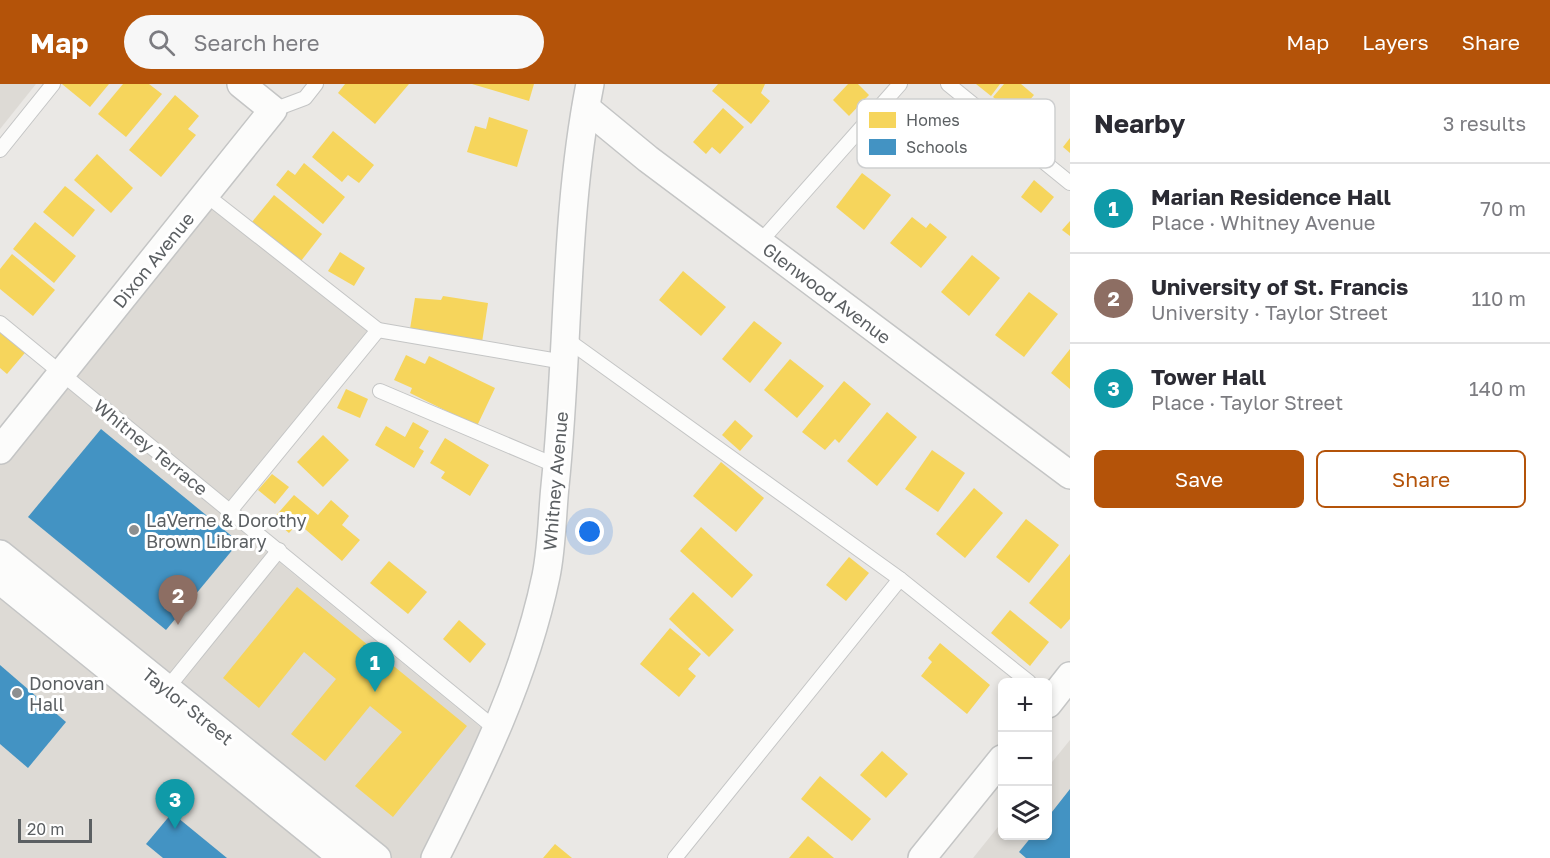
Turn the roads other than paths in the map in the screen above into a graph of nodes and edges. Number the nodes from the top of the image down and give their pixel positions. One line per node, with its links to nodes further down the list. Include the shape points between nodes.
1 (54, 84): 11 (lane)
2 (241, 84): 9 (street)
3 (316, 84): 9 (lane, via 305,98)
4 (900, 84): 7 (lane)
5 (948, 84): 8 (lane)
6 (588, 96): 15 (street, Glenwood Avenue, via 648,159); 18 (street, Whitney Avenue, via 574,185)
7 (887, 99)
8 (966, 99)
9 (273, 110): 14 (street, Dixon Avenue)
10 (857, 133): 15 (lane)
11 (0, 150)
12 (1052, 168): 13 (lane)
13 (1070, 183)
14 (206, 195): 17 (lane); 19 (street, Dixon Avenue)
15 (760, 242): 23 (street, Glenwood Avenue)
16 (0, 323): 19 (lane, Whitney Terrace)
17 (378, 330): 18 (lane); 24 (lane)
18 (565, 351): 22 (street, Whitney Avenue); 27 (lane)
19 (61, 374): 21 (street, Dixon Avenue); 24 (lane, Whitney Terrace)
20 (380, 391): 22 (lane)
21 (0, 450)
22 (557, 466): 33 (street, Whitney Avenue, via 544,585 528,652)
23 (1070, 475)
24 (230, 511): 25 (lane, Whitney Terrace)
25 (279, 550): 31 (lane); 33 (lane, Whitney Terrace)
26 (0, 554): 31 (street, Taylor Street)
27 (900, 579): 30 (lane); 38 (lane)
28 (0, 580): 31 (street, Taylor Street)
29 (1070, 676): 32 (street)
30 (1024, 678)
31 (160, 697): 35 (street, Taylor Street); 36 (street, Taylor Street)
32 (1052, 697)
33 (497, 730): 37 (street, Whitney Avenue)
34 (998, 764): 39 (street)
35 (343, 858)
36 (376, 858)
37 (435, 858)
38 (675, 858)
39 (922, 858)

